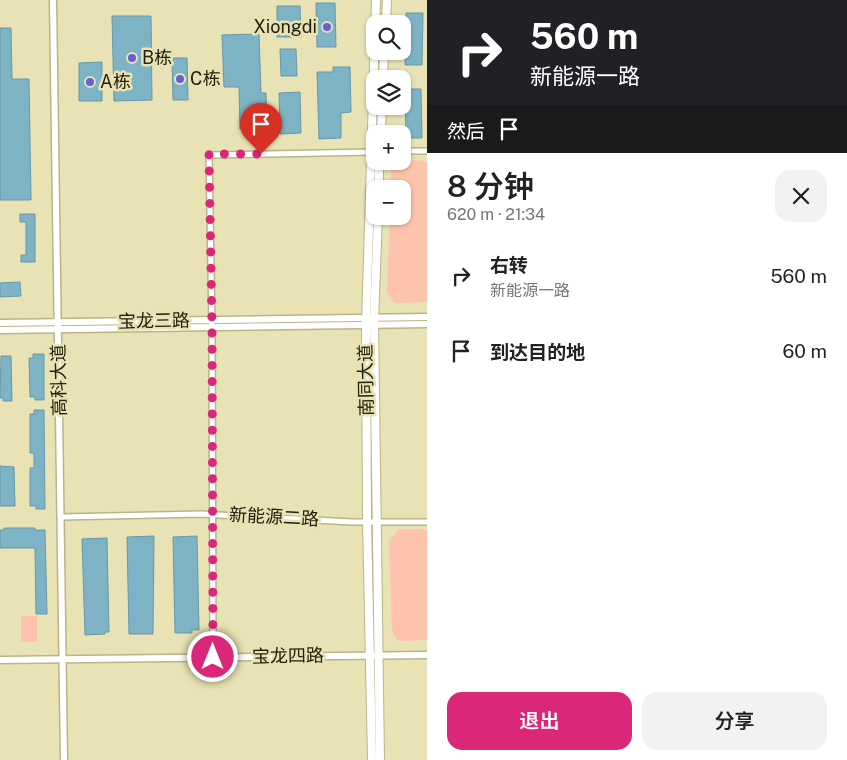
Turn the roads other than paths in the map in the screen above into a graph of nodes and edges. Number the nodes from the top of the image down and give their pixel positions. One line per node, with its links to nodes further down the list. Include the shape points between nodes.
1 (53, 0): 17 (street, 高科大道)
2 (376, 0): 5 (main road, 南同大道)
3 (387, 0): 4 (main road)
4 (386, 15)
5 (374, 125)
6 (411, 151): 7 (street)
7 (427, 151)
8 (366, 152): 15 (street, via 209,154)
9 (372, 170): 12 (main road, 南同大道)
10 (378, 225): 13 (main road, 南同大道)
11 (427, 317): 13 (street, 宝龙三路)
12 (366, 321): 13 (street, 宝龙三路); 15 (street, 宝龙三路); 21 (main road, 南同大道)
13 (375, 321): 16 (street, 宝龙三路); 22 (main road, 南同大道)
14 (0, 323): 17 (street, 宝龙三路)
15 (212, 323): 17 (street, 宝龙三路); 19 (street)
16 (427, 324)
17 (58, 326): 18 (street, 宝龙三路); 20 (street, 高科大道)
18 (0, 330)
19 (213, 514): 20 (street, 新能源二路); 21 (street, 新能源二路); 26 (street)
20 (61, 517): 27 (street, 高科大道)
21 (368, 522): 22 (street, 新能源二路); 24 (main road, 南同大道)
22 (377, 522): 23 (street, 新能源二路); 24 (main road, 南同大道)
23 (427, 522)
24 (375, 655): 25 (street, 宝龙四路); 26 (street, 宝龙四路); 30 (main road, 南同大道); 31 (main road, 南同大道)
25 (427, 655)
26 (213, 657): 27 (street, 宝龙四路)
27 (63, 659): 28 (street, 宝龙四路); 29 (street, 高科大道)
28 (0, 660)
29 (64, 760)
30 (372, 760)
31 (380, 760)

